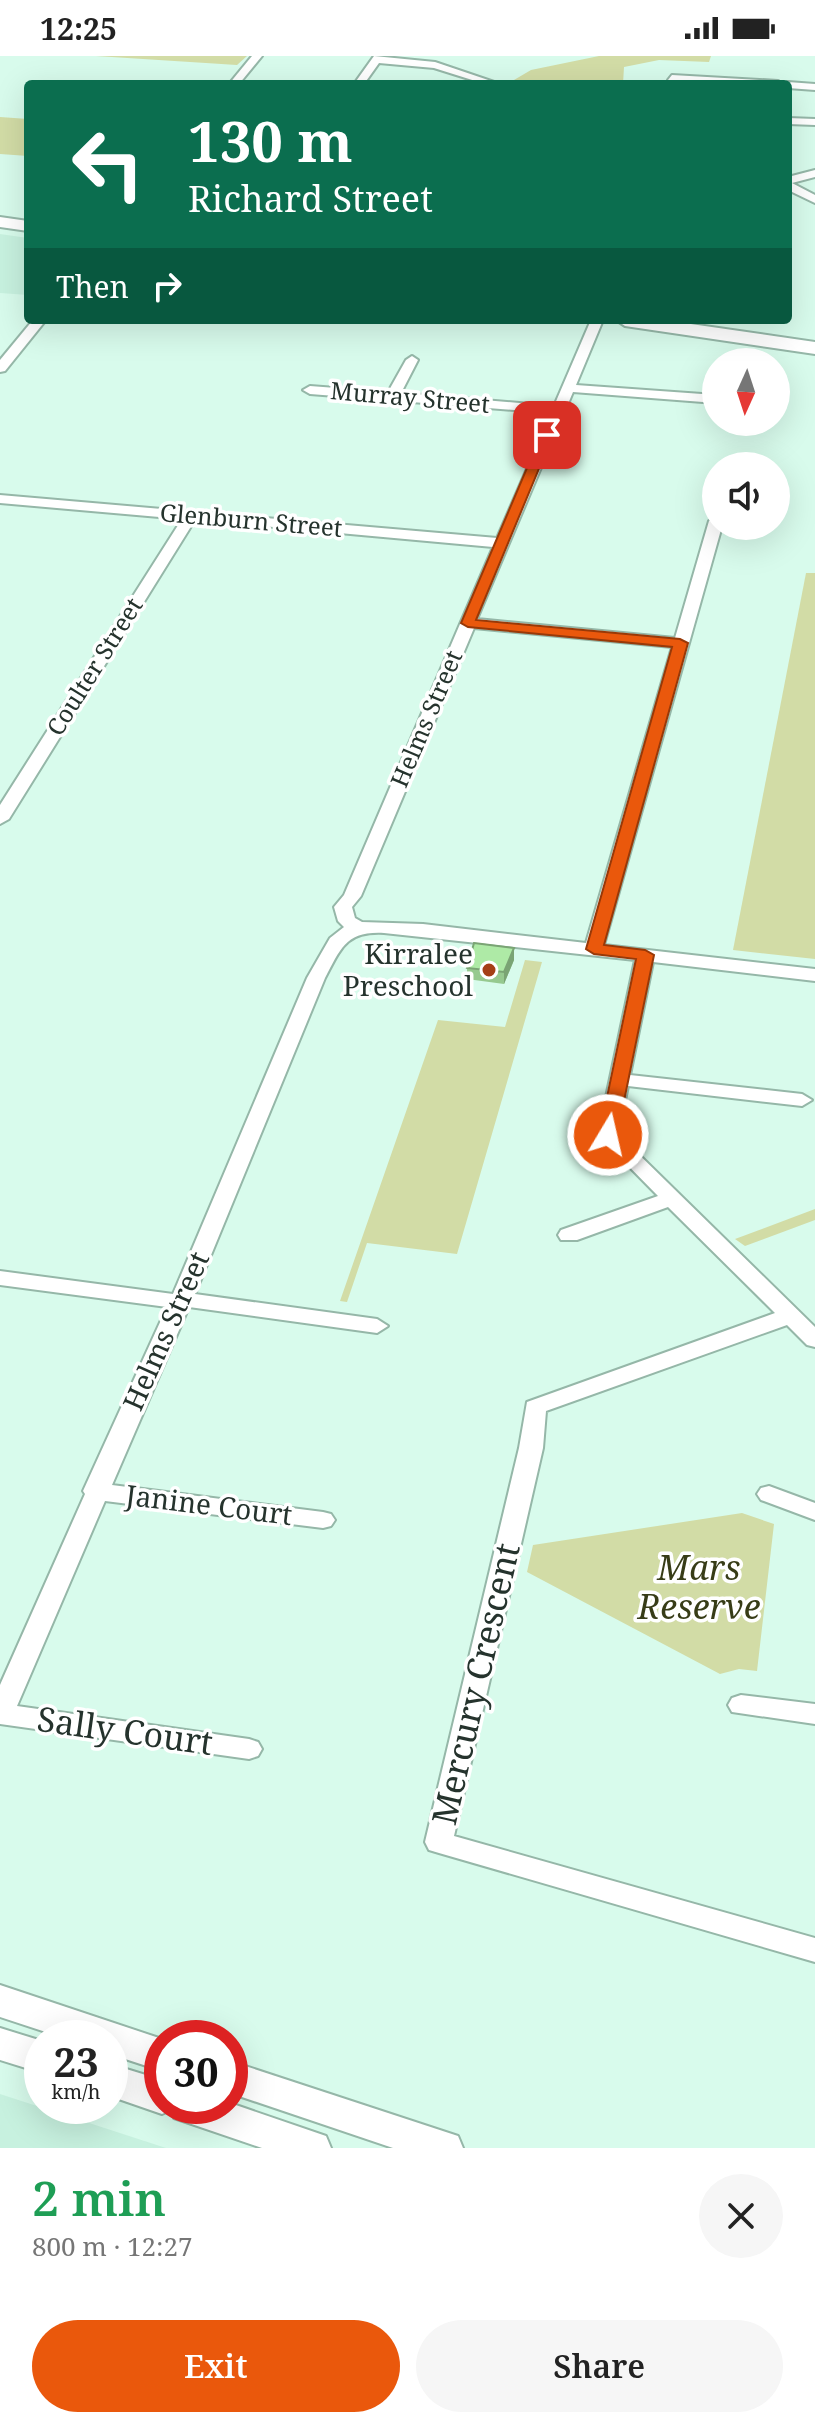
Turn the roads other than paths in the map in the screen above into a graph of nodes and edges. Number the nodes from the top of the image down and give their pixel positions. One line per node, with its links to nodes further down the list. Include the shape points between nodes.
1 (257, 56): 4 (street)
2 (378, 58): 5 (street); 6 (street, via 435,65)
3 (672, 78): 7 (street)
4 (237, 80)
5 (362, 80)
6 (482, 80)
7 (707, 80)
8 (792, 85): 9 (street)
9 (815, 87)
10 (792, 121): 11 (street)
11 (815, 122)
12 (815, 173): 13 (street)
13 (792, 182)
14 (792, 186): 15 (street)
15 (815, 200)
16 (0, 222): 18 (highway)
17 (0, 228): 19 (highway)
18 (24, 228)
19 (24, 229)
20 (37, 324): 27 (street)
21 (595, 324): 28 (street, Helms Street)
22 (652, 324): 25 (highway)
23 (698, 324): 24 (highway)
24 (815, 341)
25 (815, 348)
26 (412, 360): 30 (street)
27 (0, 368)
28 (568, 388): 31 (street); 32 (street, Helms Street)
29 (310, 390): 30 (street, Murray Street)
30 (392, 397): 32 (street, Murray Street)
31 (702, 398)
32 (557, 410): 36 (street, Helms Street)
33 (0, 499): 34 (street, Glenburn Street)
34 (191, 516): 36 (street, Glenburn Street); 39 (street, Coulter Street)
35 (710, 540): 38 (street)
36 (502, 543): 37 (street, Helms Street)
37 (468, 623): 38 (street); 40 (street, Helms Street, via 343,907)
38 (680, 643): 41 (street)
39 (0, 819)
40 (355, 922): 41 (street); 49 (street, Helms Street, via 330,947)
41 (594, 949): 42 (street)
42 (645, 955): 43 (street); 44 (street)
43 (815, 975)
44 (617, 1079): 45 (street); 46 (street, via 608,1135)
45 (802, 1100)
46 (669, 1199): 47 (street); 50 (street)
47 (569, 1235)
48 (0, 1278): 49 (street)
49 (181, 1300): 51 (street); 53 (street, Helms Street)
50 (789, 1316): 52 (street); 61 (street, Mercury Crescent, via 535,1407 531,1448 439,1842)
51 (377, 1326)
52 (815, 1340)
53 (95, 1491): 56 (street, Janine Court); 58 (street, Helms Street)
54 (769, 1494): 55 (street)
55 (815, 1512)
56 (323, 1520)
57 (741, 1705): 59 (street)
58 (0, 1714): 60 (street, Sally Court)
59 (815, 1714)
60 (249, 1749)
61 (815, 1950)
62 (0, 2001): 64 (main road)
63 (0, 2044): 65 (main road)
64 (144, 2049)
65 (24, 2051)
66 (248, 2083): 69 (main road)
67 (241, 2124): 68 (main road)
68 (312, 2148)
69 (444, 2148)

